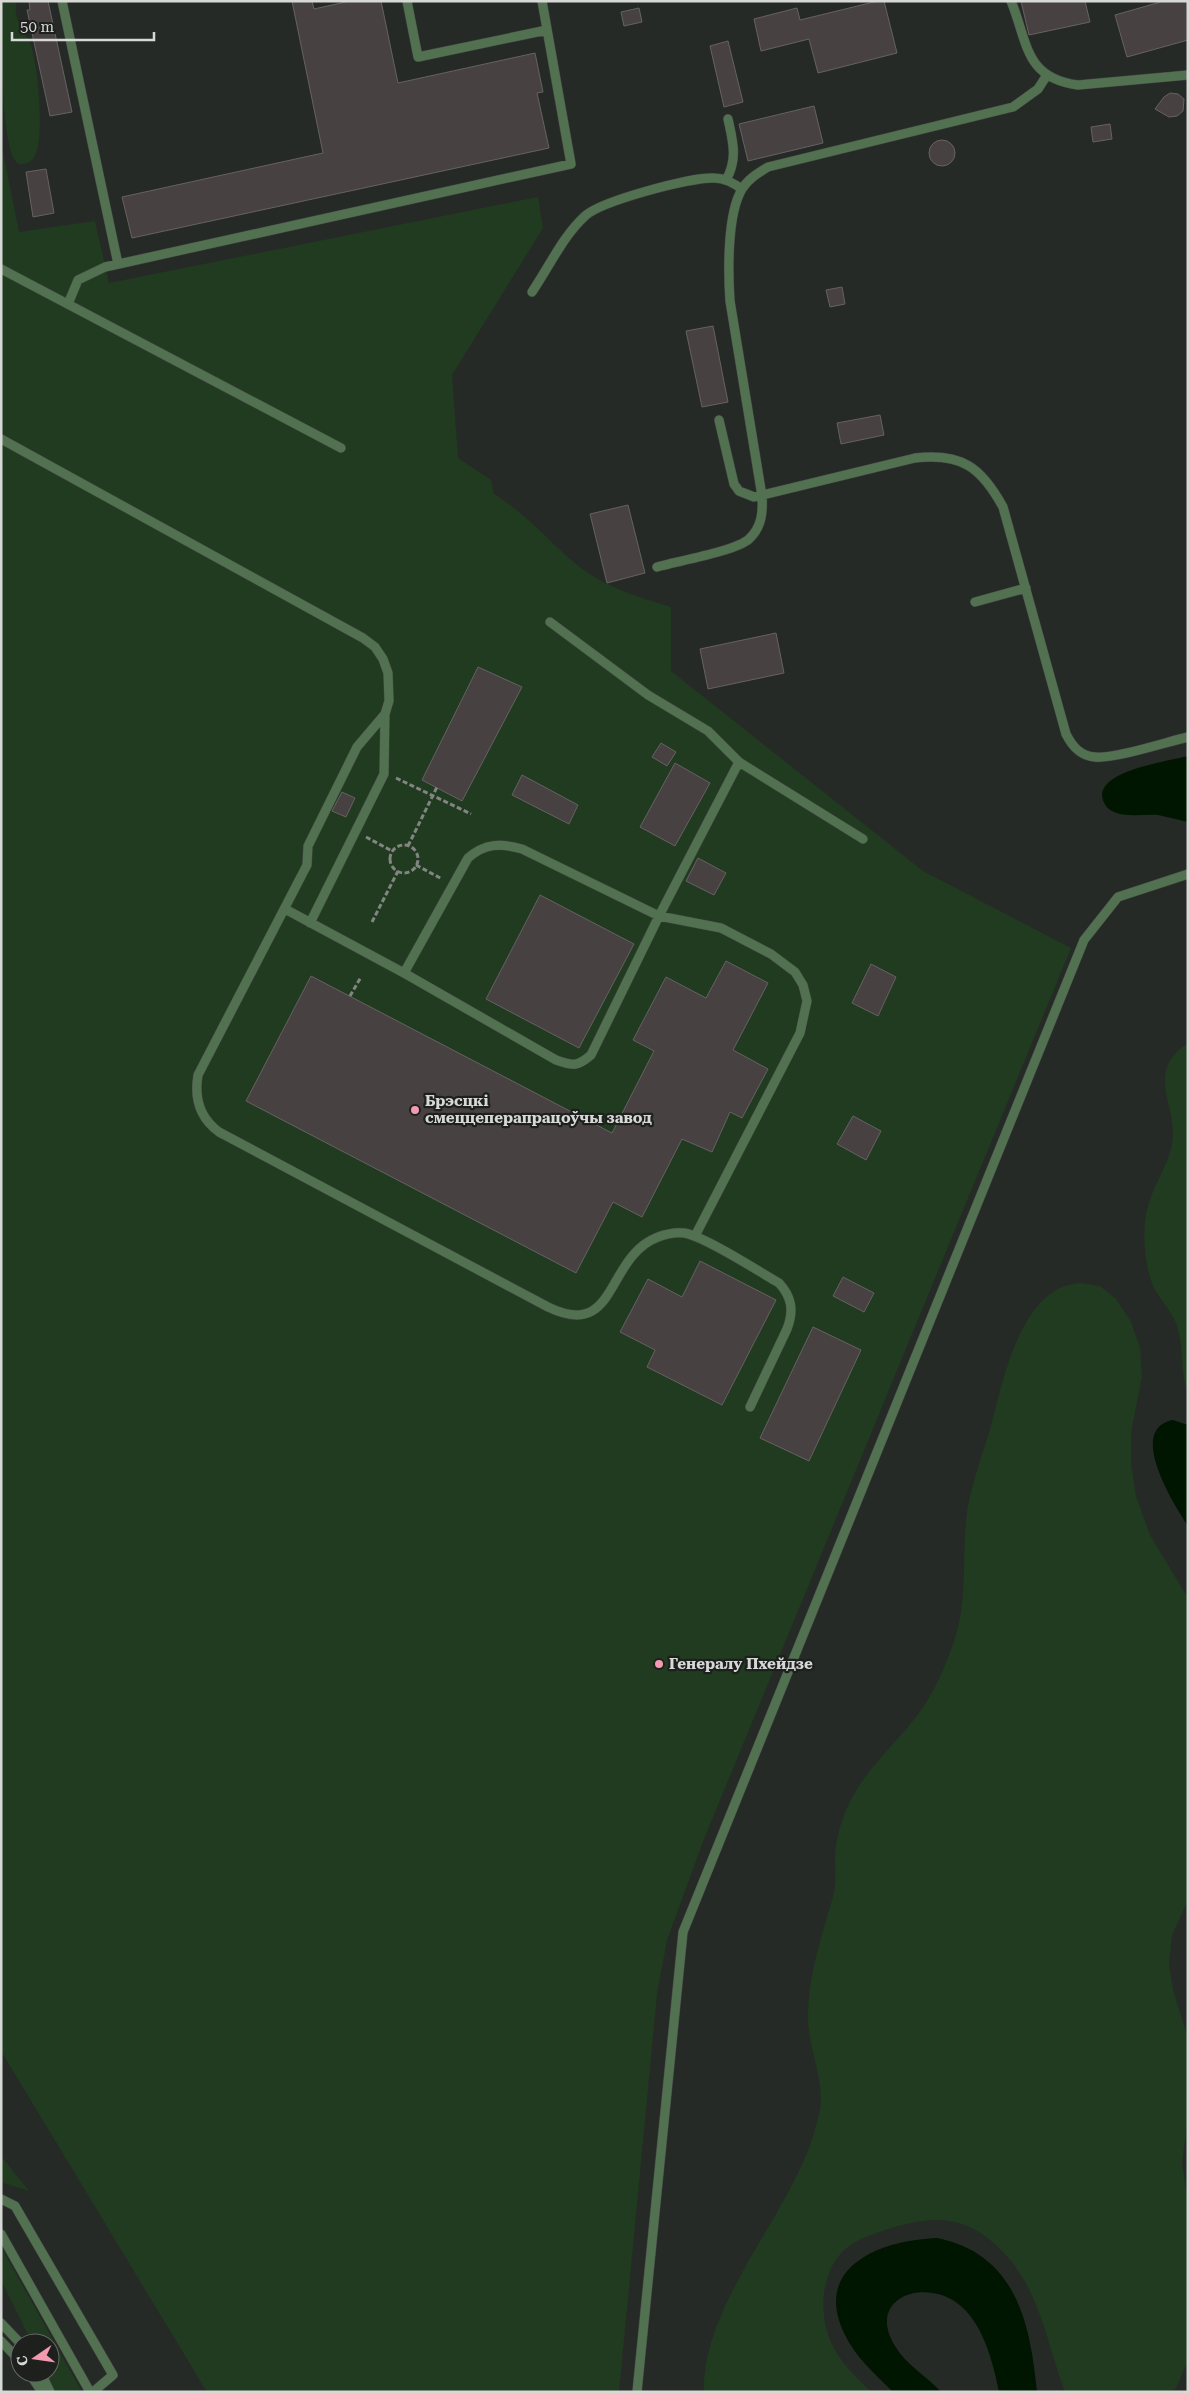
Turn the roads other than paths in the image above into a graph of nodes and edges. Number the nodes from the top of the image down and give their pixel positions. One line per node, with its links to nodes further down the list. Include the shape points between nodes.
1 (62, 1): 11 (lane)
2 (407, 1): 5 (lane, via 418,57)
3 (542, 1): 5 (lane)
4 (1012, 1): 7 (lane, via 1024,45 1033,62)
5 (547, 30): 11 (lane, via 571,164)
6 (1188, 74): 7 (lane, via 1078,85 1062,83)
7 (1047, 75): 10 (lane, via 1038,89 1013,107 768,168 752,177)
8 (728, 119): 9 (lane, via 735,154)
9 (726, 180): 10 (lane); 13 (lane, via 702,178 602,205 575,226)
10 (742, 189): 18 (lane, via 732,224 728,280)
11 (118, 264): 14 (lane, via 78,280)
12 (1, 269): 14 (lane)
13 (532, 292)
14 (68, 304): 17 (lane)
15 (719, 420): 18 (lane, via 734,484 746,495)
16 (1, 439): 23 (lane, via 363,638 375,647 388,673 389,701)
17 (341, 448)
18 (762, 496): 19 (lane, via 763,514 748,540); 20 (lane, via 915,458 951,457 982,475 993,489 1003,507)
19 (657, 567)
20 (1026, 588): 21 (lane); 24 (lane, via 1072,746 1094,758)
21 (975, 602)
22 (550, 622): 25 (lane, via 648,695 708,730)
23 (385, 714): 28 (lane, via 357,747 308,846 307,864); 30 (lane, via 384,774)
24 (1188, 737)
25 (739, 762): 26 (lane); 29 (lane)
26 (863, 839)
27 (1188, 874): 41 (lane, via 1118,897 1084,940 683,1932)
28 (284, 909): 30 (lane); 32 (lane, via 198,1075 196,1086 200,1108 211,1126 570,1316 594,1311 602,1305 627,1260 647,1241 673,1233)
29 (659, 916): 31 (lane, via 522,849 492,845 478,849 468,858); 31 (lane, via 591,1055 581,1064 570,1065 556,1060); 32 (lane, via 721,928 772,954 795,972 804,985 807,1001 800,1033)
30 (310, 923): 31 (lane)
31 (404, 973)
32 (695, 1236): 33 (lane, via 779,1282 791,1304 787,1329)
33 (750, 1407)
34 (1, 2199): 40 (lane, via 15,2206 113,2375)
35 (1, 2234): 40 (lane)
36 (1, 2323): 37 (lane)
37 (10, 2333)
38 (1, 2341): 39 (lane)
39 (10, 2350)
40 (91, 2392)
41 (637, 2392)

